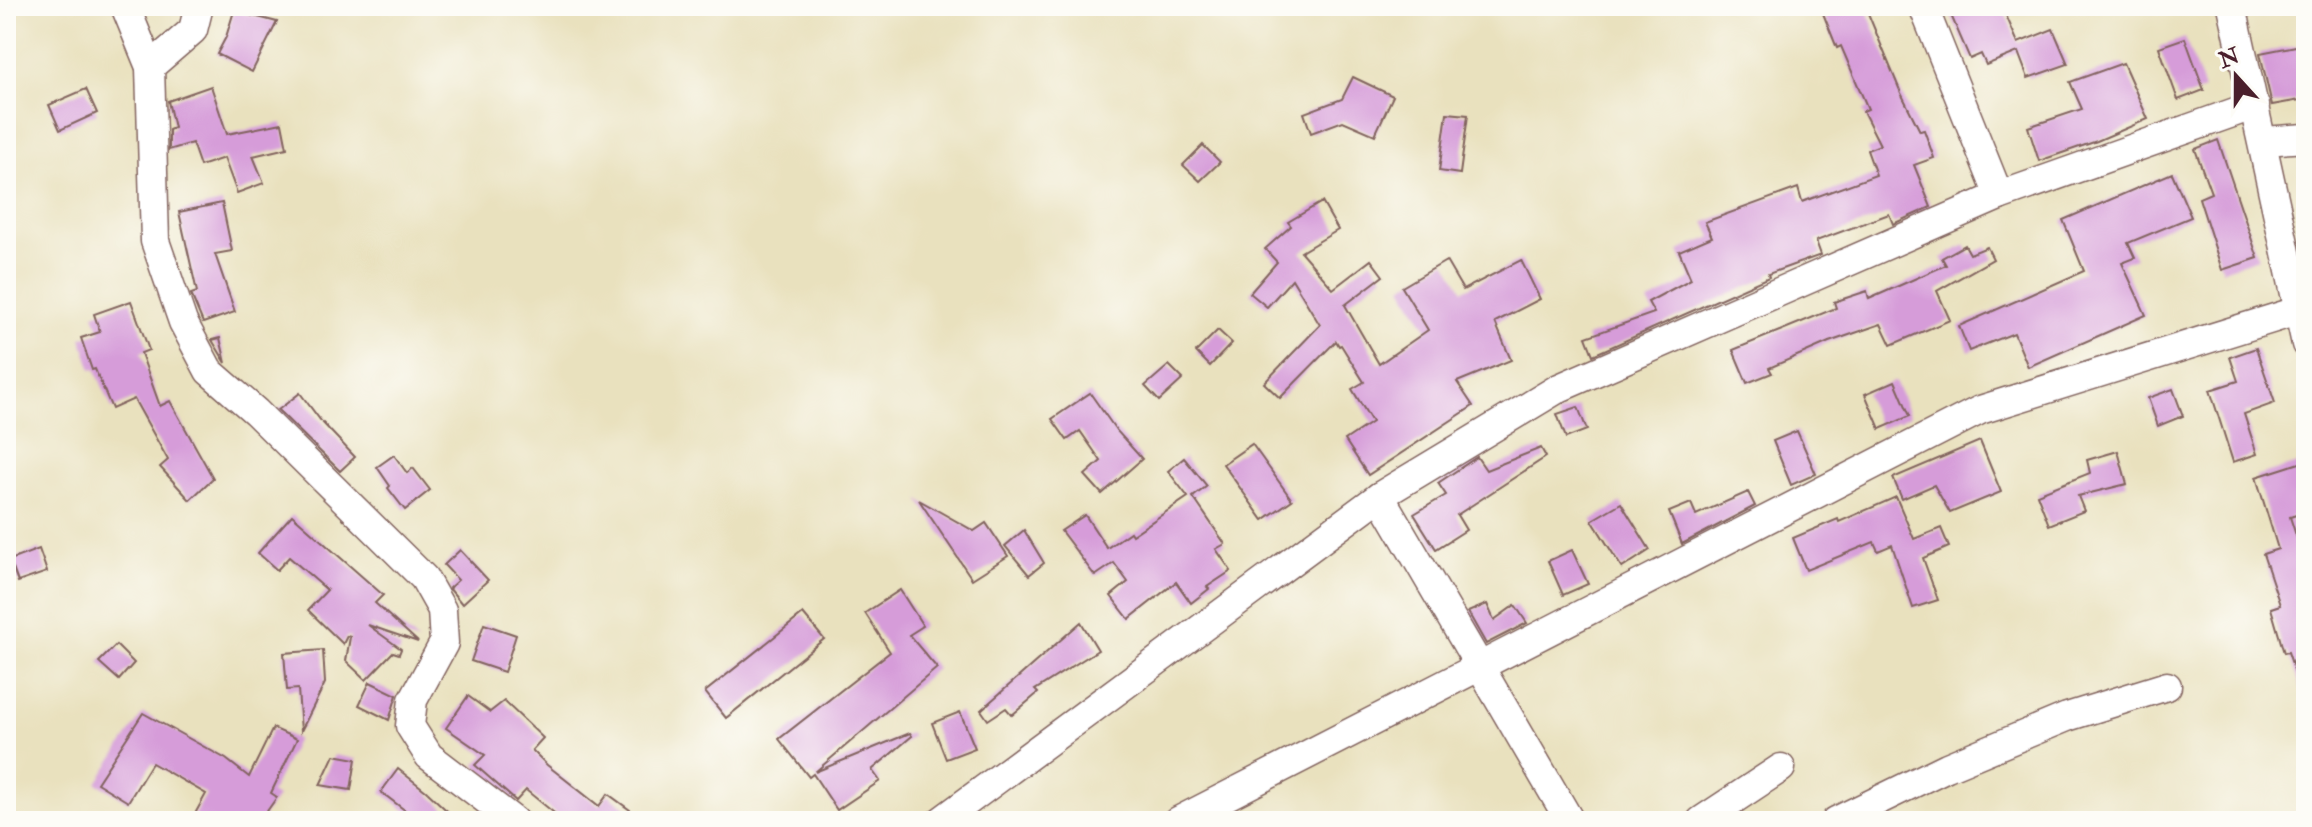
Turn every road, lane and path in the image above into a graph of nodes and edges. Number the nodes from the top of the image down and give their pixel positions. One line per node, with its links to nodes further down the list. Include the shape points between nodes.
1 (125, 6): 5 (street)
2 (199, 6): 5 (street, via 193,30)
3 (1923, 6): 9 (street)
4 (2232, 6): 6 (street)
5 (150, 67): 16 (street, via 155,241 183,322 209,371 424,578 442,610 444,643 413,700 410,726 429,756)
6 (2255, 105): 8 (street); 9 (street)
7 (2306, 138): 8 (street)
8 (2264, 141): 10 (street)
9 (1999, 196): 12 (street, via 1559,388)
10 (2297, 311): 11 (street); 13 (street, via 1980,410)
11 (2306, 344)
12 (1380, 496): 13 (street); 17 (street)
13 (1481, 667): 18 (street); 19 (street)
14 (2167, 686): 21 (street, via 2054,723)
15 (1781, 768): 20 (street)
16 (514, 821)
17 (941, 821)
18 (1178, 821)
19 (1570, 821)
20 (1701, 821)
21 (1836, 821)

